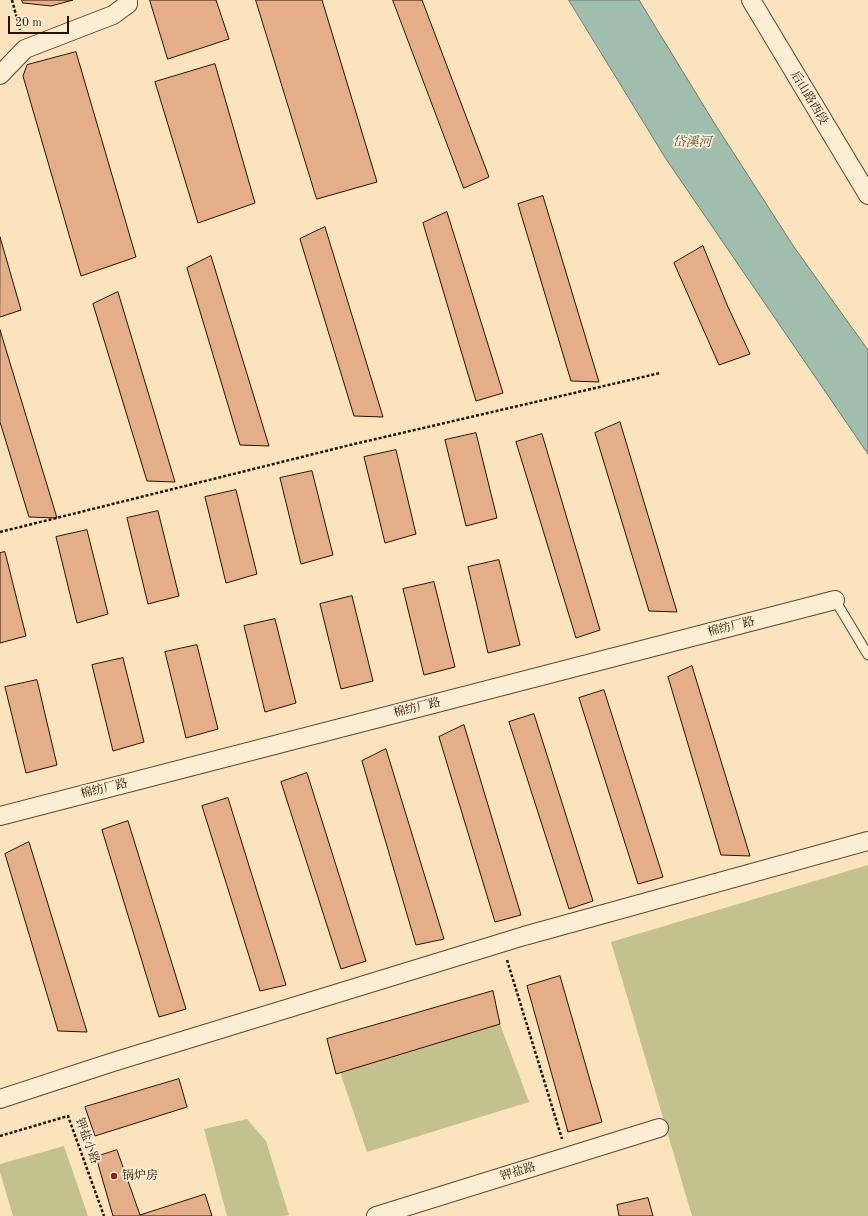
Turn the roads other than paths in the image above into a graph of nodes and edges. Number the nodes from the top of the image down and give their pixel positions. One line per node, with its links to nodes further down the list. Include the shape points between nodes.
1 (128, 0): 3 (street, via 128,4 112,15 25,49)
2 (751, 0): 4 (street, 后山路西段)
3 (0, 75)
4 (868, 195)
5 (835, 600): 6 (lane); 7 (street, 棉纺厂路)
6 (868, 655)
7 (0, 816)
8 (868, 841): 9 (street, via 502,942)
9 (0, 1099)
10 (659, 1128): 11 (street, 钾盐路)
11 (376, 1216)

